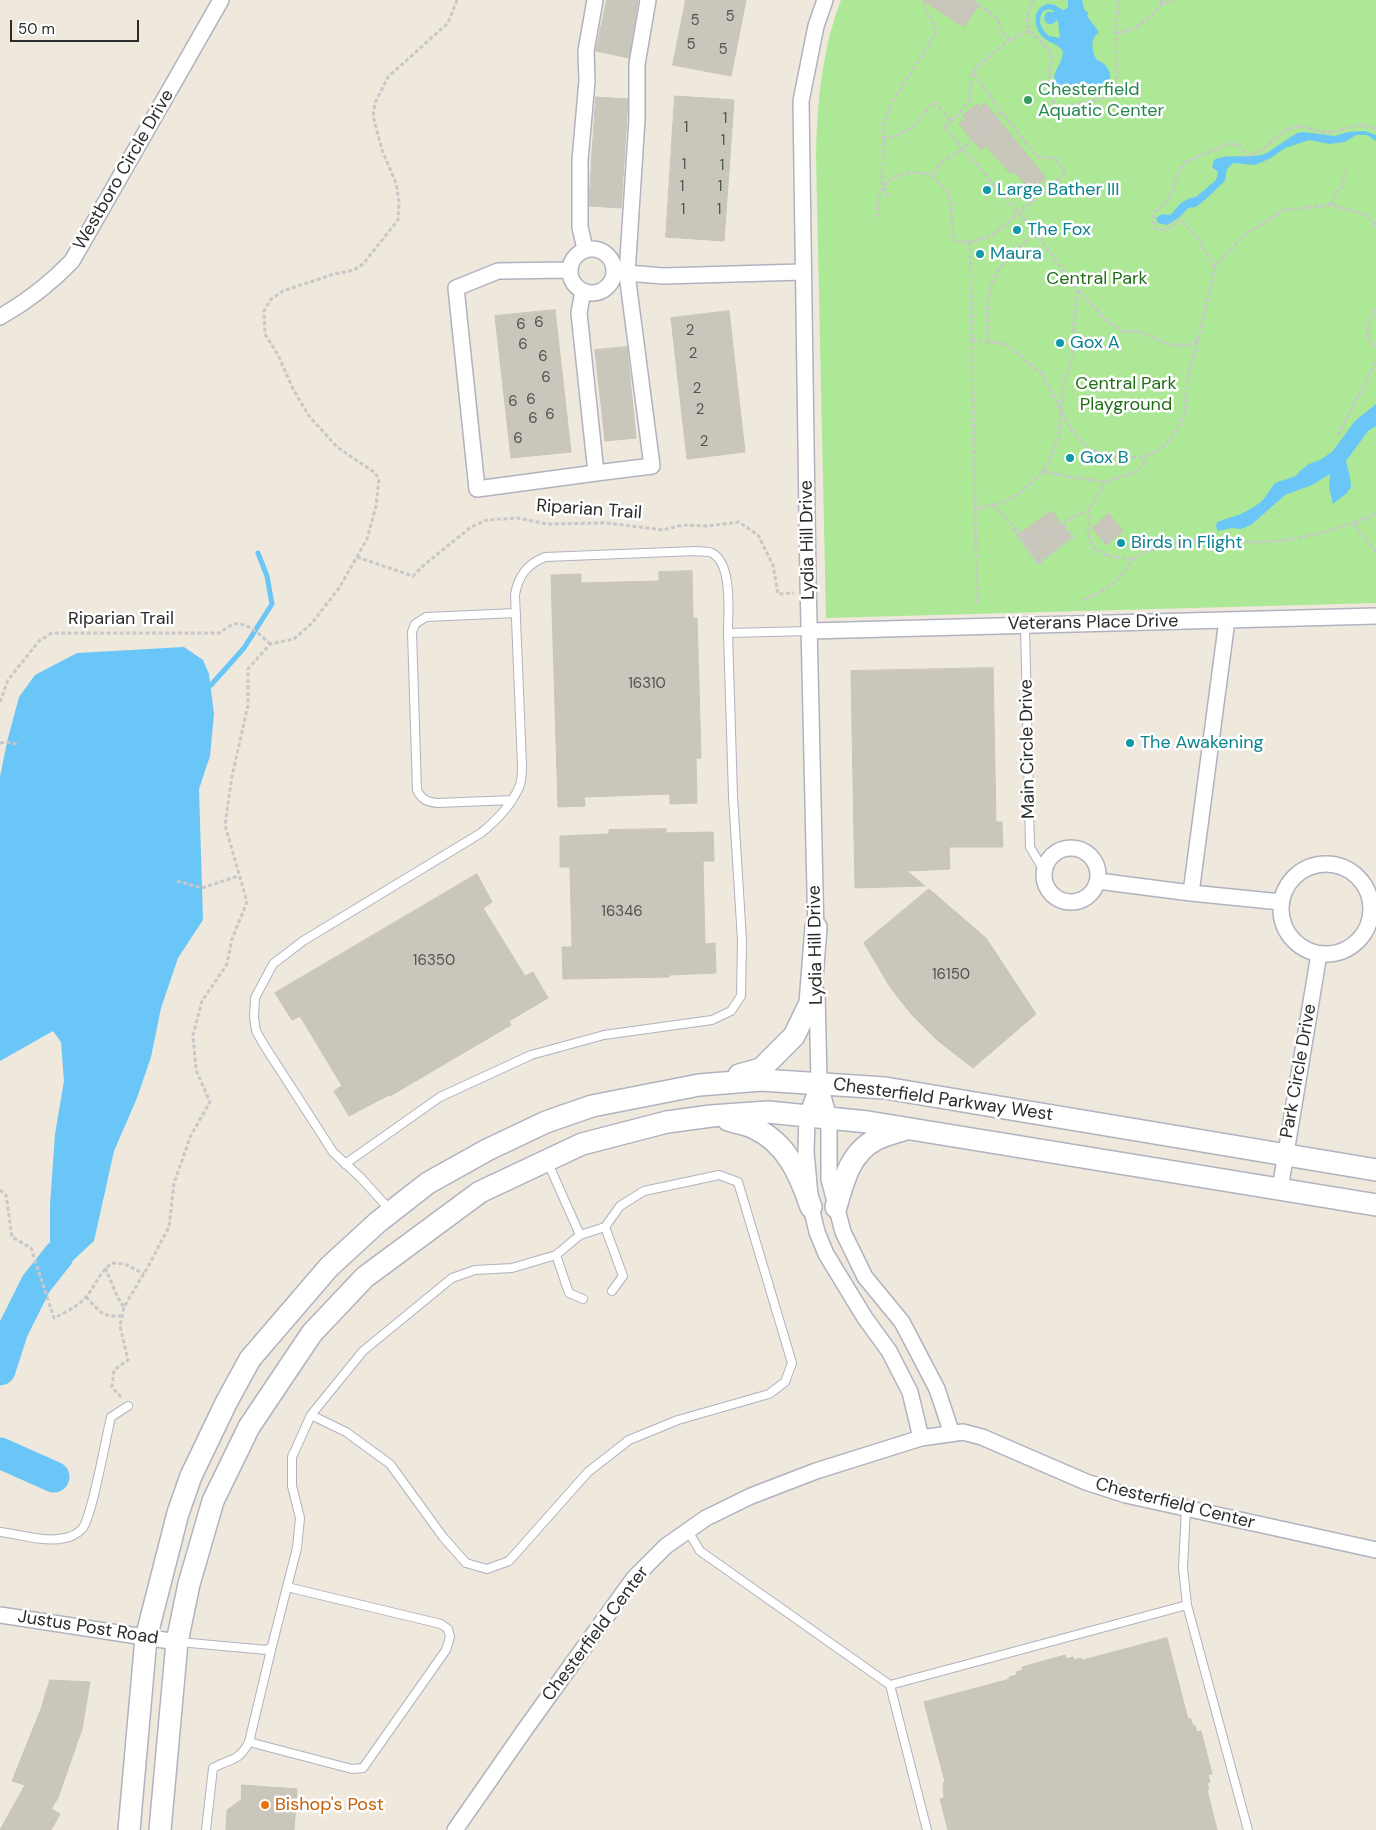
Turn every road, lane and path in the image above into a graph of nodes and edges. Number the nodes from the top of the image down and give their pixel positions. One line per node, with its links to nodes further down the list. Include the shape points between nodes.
1 (221, 0): 39 (street, Westboro Circle Drive, via 72,261 54,281)
2 (457, 0): 59 (path, via 448,22 388,77 375,103 373,116 382,150 396,183 398,220 363,264 354,270 283,291 271,300 264,311 265,334 309,416 337,447 374,472 379,479 367,539)
3 (595, 0): 31 (street, via 586,51 587,81 580,160 580,227)
4 (648, 0): 35 (street, via 637,64 637,119)
5 (825, 0): 34 (street, Lydia Hill Drive, via 816,26 802,101)
6 (923, 0): 19 (path, via 935,23 936,33 890,106)
7 (973, 0): 14 (path, via 997,18)
8 (1034, 0): 12 (path, via 1027,21)
9 (1119, 0): 13 (path)
10 (1175, 0): 11 (path)
11 (1161, 2): 13 (path, via 1146,22)
12 (1029, 31): 13 (path, via 1052,55 1050,84 1053,103 1058,109 1115,95); 14 (path)
13 (1116, 33)
14 (1009, 40): 15 (path)
15 (974, 73): 16 (path); 17 (path, via 971,76 970,100)
16 (1002, 112): 20 (path); 26 (path, via 1038,157 1055,158 1066,172)
17 (951, 121): 19 (path, via 939,106 932,103 915,125); 20 (path, via 944,126)
18 (1376, 129): 32 (path, via 1359,124 1323,132 1301,125 1277,135 1256,154 1247,155 1240,145 1228,144 1185,162 1173,192 1152,220 1156,229 1166,230 1179,220 1195,235)
19 (883, 140): 23 (path)
20 (963, 149): 22 (path, via 943,161); 26 (path)
21 (1345, 169): 25 (path, via 1343,186)
22 (932, 175): 23 (path, via 905,173); 30 (path, via 947,191 951,202 953,238)
23 (883, 188): 24 (path); 27 (path, via 879,196)
24 (890, 196)
25 (1331, 205): 28 (path, via 1367,215); 32 (path, via 1284,210 1243,236)
26 (1019, 213): 29 (path); 30 (path, via 991,236)
27 (878, 217)
28 (1376, 226)
29 (1035, 232): 36 (path); 42 (path, via 1007,258 994,278 989,295)
30 (970, 242): 40 (path)
31 (585, 249): 33 (street, via 574,257); 35 (street, via 596,248 606,253)
32 (1214, 266): 41 (path)
33 (570, 270): 37 (street, via 573,283); 49 (street, via 498,271 456,288 477,489)
34 (803, 272): 35 (street, via 663,276); 70 (street, Lydia Hill Drive)
35 (621, 273): 37 (street, via 604,290 594,293); 49 (street, via 652,466)
36 (1078, 290): 41 (path, via 1105,319 1123,332 1137,331 1167,344 1187,346); 45 (path, via 1072,358 1062,385)
37 (583, 291): 49 (street, via 579,313)
38 (1376, 310): 43 (path, via 1367,326 1368,340)
39 (0, 317)
40 (972, 340): 42 (path); 52 (path)
41 (1198, 340): 47 (path, via 1187,380 1185,412 1174,435 1161,449)
42 (988, 342): 45 (path, via 1006,344 1042,374)
43 (1376, 346)
44 (1376, 362): 46 (path)
45 (1061, 410): 47 (path, via 1072,431 1089,449 1116,458); 48 (path, via 1059,437)
46 (1338, 435)
47 (1143, 456): 50 (path, via 1144,464 1136,472)
48 (1043, 471): 50 (path); 51 (path, via 1023,490 1006,501)
49 (596, 473)
50 (1105, 482): 53 (path)
51 (992, 504): 52 (path); 55 (path)
52 (975, 509): 65 (path)
53 (1089, 510): 56 (path); 60 (path, via 1088,534 1094,548 1108,556)
54 (1376, 514): 57 (path)
55 (1010, 523): 56 (path, via 1036,541); 56 (path, via 1038,564 1072,538)
56 (1062, 523)
57 (1353, 523): 58 (path); 60 (path, via 1327,532 1276,541 1204,539 1173,544)
58 (1376, 552)
59 (357, 557): 61 (path); 72 (path, via 339,588 312,623 294,639)
60 (1133, 559): 64 (path, via 1106,588)
61 (413, 576): 62 (path); 63 (path, Riparian Trail, via 471,527 488,520 518,518 547,524 607,523 663,530 683,525 739,522 758,535 773,565 778,594)
62 (419, 577)
63 (794, 593)
64 (1083, 600)
65 (977, 603)
66 (516, 613): 71 (lane, via 515,595 521,576 528,567 545,557 696,551 711,553 720,561 727,581); 76 (lane, via 522,765 521,783); 76 (lane, via 426,617 415,624 412,632 417,790 420,797 438,804)
67 (1376, 616): 68 (street, Veterans Place Drive)
68 (1227, 620): 69 (street, Veterans Place Drive); 81 (street)
69 (1024, 625): 70 (street, Veterans Place Drive); 77 (lane, Main Circle Drive, via 1030,847)
70 (810, 630): 71 (lane); 84 (street, Lydia Hill Drive)
71 (728, 633): 94 (lane, via 742,996 731,1011 712,1020 604,1035 531,1055 440,1097)
72 (270, 644): 73 (path, Riparian Trail, via 246,626 235,624 219,633 52,634 39,641 8,680); 78 (path, via 248,669 248,705 225,825)
73 (0, 702)
74 (0, 743): 75 (path)
75 (17, 744)
76 (512, 800): 94 (lane, via 495,822 481,833 303,941 273,964 255,998 256,1031 333,1152)
77 (1043, 869): 80 (street, Main Circle Drive, via 1048,890 1065,902 1086,898); 80 (street, via 1055,852 1076,848 1094,860)
78 (238, 876): 79 (path, via 202,888); 106 (path, via 247,902 232,939 227,964 202,1001 193,1034 196,1070 210,1102 191,1135 174,1183 169,1227)
79 (176, 881)
80 (1098, 881): 81 (street)
81 (1191, 893): 82 (street)
82 (1281, 902): 83 (street, via 1286,888 1301,871 1322,863 1338,865 1352,871 1362,882 1369,895); 85 (street, via 1286,930 1294,941)
83 (1373, 917): 85 (street, via 1360,938 1349,948)
84 (816, 927): 86 (street, Lydia Hill Drive); 87 (street, via 810,1003 794,1036 761,1068)
85 (1319, 954): 92 (street, Park Circle Drive)
86 (819, 1082): 87 (street, Chesterfield Parkway West, via 761,1080); 89 (street); 90 (street); 92 (street, Chesterfield Parkway West, via 884,1088)
87 (704, 1084): 101 (street, Chesterfield Parkway West, via 592,1106 546,1122 428,1183)
88 (711, 1116): 89 (street, Chesterfield Parkway West, via 768,1112); 93 (street, Chesterfield Parkway West, via 667,1122 582,1144); 99 (street, via 754,1128 781,1145 802,1180)
89 (808, 1116): 90 (street, Chesterfield Parkway West); 99 (street, via 806,1152)
90 (829, 1118): 91 (street, Chesterfield Parkway West); 100 (street, via 829,1179)
91 (907, 1128): 96 (street, Chesterfield Parkway West); 100 (street, via 874,1140 857,1154 845,1174)
92 (1285, 1155): 95 (street, Chesterfield Parkway West); 96 (street, Park Circle Drive)
93 (547, 1161): 103 (lane); 124 (street, Chesterfield Parkway West, via 480,1192 434,1224 365,1277 312,1333 248,1427 213,1501 188,1584)
94 (346, 1164): 101 (lane)
95 (1376, 1170)
96 (1280, 1189): 98 (street, Chesterfield Parkway West)
97 (0, 1190): 108 (path, via 6,1195 12,1237 31,1248 54,1318)
98 (1376, 1206)
99 (812, 1207): 115 (street, via 826,1254 889,1351 910,1392)
100 (836, 1207): 114 (street, via 843,1232 865,1277 902,1322 937,1389)
101 (392, 1212): 123 (street, Chesterfield Parkway West, via 329,1267 250,1359 191,1476)
102 (605, 1227): 103 (lane); 107 (lane, via 623,1276); 113 (lane, via 620,1206 644,1191 719,1175 738,1182 792,1364 785,1382 768,1394 678,1420 629,1440 588,1472 509,1561 487,1569 466,1563 390,1464 346,1432)
103 (580, 1235): 104 (lane)
104 (556, 1255): 109 (lane, via 568,1294); 113 (lane, via 512,1268 475,1270 452,1278 363,1351)
105 (105, 1268): 106 (path, via 112,1263 125,1264); 108 (path); 110 (path)
106 (144, 1274): 110 (path)
107 (612, 1292)
108 (86, 1297): 111 (path, via 100,1313)
109 (583, 1299)
110 (124, 1307): 111 (path)
111 (122, 1316): 112 (path, via 120,1326 128,1360 114,1370 112,1386)
112 (128, 1406): 118 (lane, via 111,1417 90,1511 83,1528 63,1538 39,1539)
113 (311, 1416): 120 (lane, via 292,1456 292,1486 300,1518 297,1548)
114 (952, 1434): 115 (street, Chesterfield Center); 116 (street, Chesterfield Center, via 964,1432 982,1437 1086,1482 1126,1495)
115 (921, 1438): 117 (street, Chesterfield Center, via 816,1471 751,1496 706,1518)
116 (1186, 1508): 119 (street, Chesterfield Center); 121 (lane, via 1183,1568)
117 (688, 1531): 126 (lane, via 700,1551); 131 (street, Chesterfield Center, via 666,1546 634,1578)
118 (0, 1532)
119 (1376, 1550)
120 (287, 1587): 125 (lane); 127 (lane, via 441,1624 448,1629 450,1637 446,1650 363,1768 352,1769)
121 (1187, 1605): 126 (lane); 133 (lane)
122 (0, 1615): 123 (street, Justus Post Road)
123 (146, 1638): 124 (street, Justus Post Road); 128 (street, Chesterfield Parkway West)
124 (176, 1642): 125 (lane, via 267,1650); 129 (street, Chesterfield Parkway West)
125 (272, 1646): 127 (lane)
126 (890, 1685): 132 (lane)
127 (249, 1742): 130 (lane, via 244,1752 213,1768)
128 (129, 1830)
129 (160, 1830)
130 (206, 1830)
131 (455, 1830)
132 (927, 1830)
133 (1248, 1830)

